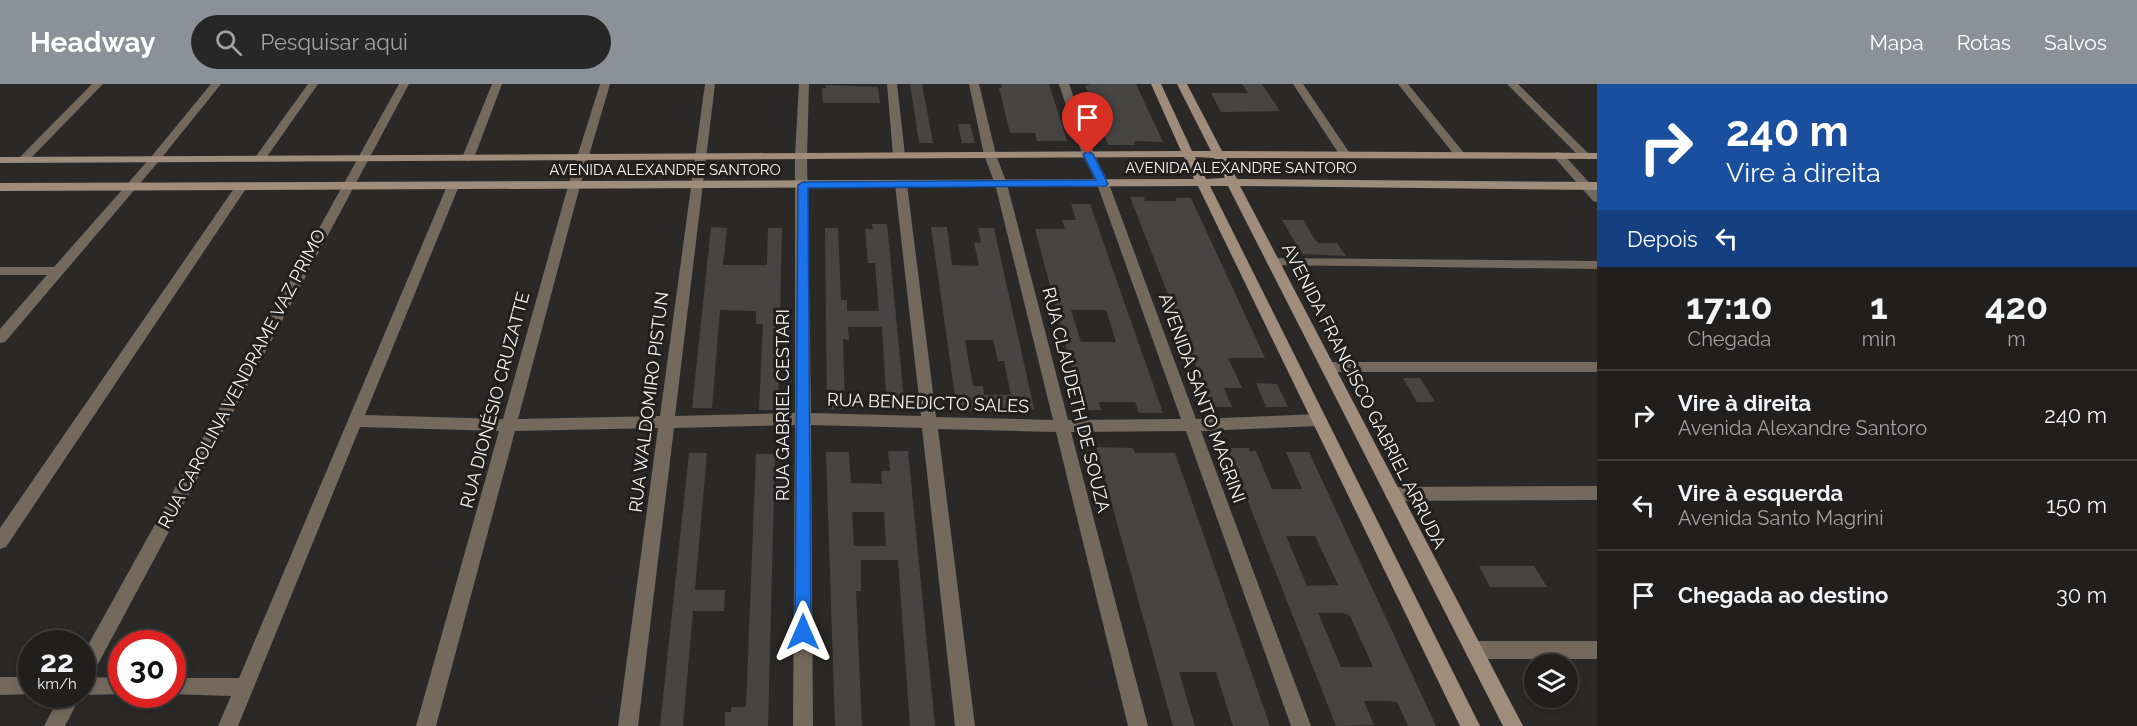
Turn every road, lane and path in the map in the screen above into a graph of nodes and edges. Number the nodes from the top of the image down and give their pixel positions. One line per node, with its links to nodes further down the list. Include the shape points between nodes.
1 (98, 84): 34 (street)
2 (216, 84): 31 (street)
3 (313, 84): 32 (street)
4 (404, 84): 29 (street, RUA CAROLINA VENDRAME VAZ PRIMO)
5 (497, 84): 30 (street)
6 (605, 84): 28 (street, RUA DIONÉSIO CRUZATTE)
7 (710, 84): 24 (street, RUA WALDOMIRO PISTUN)
8 (804, 84): 25 (street, RUA GABRIEL CESTARI)
9 (892, 84): 20 (street)
10 (974, 84): 21 (street, RUA CLAUDETH DE SOUZA)
11 (1064, 84): 17 (street, AVENIDA SANTO MAGRINI)
12 (1156, 84): 18 (street)
13 (1182, 84): 19 (street, AVENIDA FRANCISCO GABRIEL ARRUDA)
14 (1298, 84): 22 (street)
15 (1403, 84): 23 (street)
16 (1512, 84): 27 (street)
17 (1088, 154): 18 (street, AVENIDA ALEXANDRE SANTORO); 21 (street, AVENIDA ALEXANDRE SANTORO); 39 (street, AVENIDA SANTO MAGRINI)
18 (1188, 154): 19 (street, AVENIDA ALEXANDRE SANTORO); 36 (street)
19 (1218, 154): 22 (street, AVENIDA ALEXANDRE SANTORO); 35 (street, AVENIDA FRANCISCO GABRIEL ARRUDA)
20 (899, 155): 21 (street, AVENIDA ALEXANDRE SANTORO); 25 (street, AVENIDA ALEXANDRE SANTORO)
21 (990, 155): 38 (street, RUA CLAUDETH DE SOUZA)
22 (1345, 155): 23 (street, AVENIDA ALEXANDRE SANTORO)
23 (1460, 155): 26 (street, AVENIDA ALEXANDRE SANTORO)
24 (702, 156): 25 (street, AVENIDA ALEXANDRE SANTORO); 28 (street, AVENIDA ALEXANDRE SANTORO); 40 (street, RUA WALDOMIRO PISTUN)
25 (801, 156): 41 (street, RUA GABRIEL CESTARI)
26 (1558, 156): 27 (street, AVENIDA ALEXANDRE SANTORO); 44 (street)
27 (1591, 156)
28 (583, 157): 30 (street, AVENIDA ALEXANDRE SANTORO); 43 (street, RUA DIONÉSIO CRUZATTE)
29 (363, 158): 30 (street, AVENIDA ALEXANDRE SANTORO); 32 (street, AVENIDA ALEXANDRE SANTORO); 47 (street, RUA CAROLINA VENDRAME VAZ PRIMO)
30 (468, 158)
31 (155, 159): 32 (street, AVENIDA ALEXANDRE SANTORO); 34 (street, AVENIDA ALEXANDRE SANTORO); 48 (street)
32 (260, 159)
33 (0, 160): 34 (street, AVENIDA ALEXANDRE SANTORO)
34 (23, 160)
35 (1232, 182): 36 (street, AVENIDA ALEXANDRE SANTORO); 44 (street, AVENIDA ALEXANDRE SANTORO); 50 (street, AVENIDA FRANCISCO GABRIEL ARRUDA)
36 (1202, 183): 39 (street, AVENIDA ALEXANDRE SANTORO); 58 (street)
37 (901, 184): 38 (street, AVENIDA ALEXANDRE SANTORO); 41 (street, AVENIDA ALEXANDRE SANTORO); 61 (street)
38 (1001, 184): 39 (street, AVENIDA ALEXANDRE SANTORO); 64 (street, RUA CLAUDETH DE SOUZA)
39 (1103, 184): 63 (street, AVENIDA SANTO MAGRINI)
40 (696, 185): 41 (street, AVENIDA ALEXANDRE SANTORO); 43 (street, AVENIDA ALEXANDRE SANTORO); 60 (street, RUA WALDOMIRO PISTUN)
41 (803, 185): 57 (street, RUA GABRIEL CESTARI)
42 (453, 186): 43 (street, AVENIDA ALEXANDRE SANTORO); 47 (street, AVENIDA ALEXANDRE SANTORO); 59 (street)
43 (574, 186): 62 (street, RUA DIONÉSIO CRUZATTE)
44 (1591, 186): 49 (street)
45 (0, 187): 48 (street, AVENIDA ALEXANDRE SANTORO)
46 (241, 187): 47 (street, AVENIDA ALEXANDRE SANTORO); 48 (street, AVENIDA ALEXANDRE SANTORO); 67 (street)
47 (346, 187): 68 (street, RUA CAROLINA VENDRAME VAZ PRIMO)
48 (130, 188): 53 (street)
49 (1597, 198)
50 (1273, 262): 51 (street); 55 (street, AVENIDA FRANCISCO GABRIEL ARRUDA)
51 (1597, 266)
52 (0, 271): 53 (street)
53 (56, 271): 54 (street)
54 (0, 338)
55 (1327, 367): 56 (street); 66 (street, AVENIDA FRANCISCO GABRIEL ARRUDA)
56 (1597, 367)
57 (803, 419): 60 (street, RUA BENEDICTO SALES); 61 (street, RUA BENEDICTO SALES); 80 (street, RUA GABRIEL CESTARI)
58 (1319, 420): 63 (street, RUA BENEDICTO SALES); 84 (street)
59 (355, 421): 62 (street, RUA BENEDICTO SALES); 74 (street)
60 (666, 423): 62 (street, RUA BENEDICTO SALES); 79 (street, RUA WALDOMIRO PISTUN)
61 (930, 423): 64 (street, RUA BENEDICTO SALES); 81 (street)
62 (509, 425): 78 (street, RUA DIONÉSIO CRUZATTE)
63 (1191, 425): 64 (street, RUA BENEDICTO SALES); 83 (street, AVENIDA SANTO MAGRINI)
64 (1062, 426): 82 (street, RUA CLAUDETH DE SOUZA)
65 (1597, 493): 66 (street)
66 (1393, 494): 69 (street, AVENIDA FRANCISCO GABRIEL ARRUDA)
67 (0, 542)
68 (96, 649)
69 (1474, 650): 70 (street); 85 (street, AVENIDA FRANCISCO GABRIEL ARRUDA)
70 (1597, 650)
71 (0, 686): 72 (street)
72 (18, 686)
73 (186, 687): 74 (street)
74 (244, 687): 77 (street)
75 (64, 708): 76 (street)
76 (54, 726)
77 (228, 726)
78 (426, 726)
79 (628, 726)
80 (803, 726)
81 (965, 726)
82 (1138, 726)
83 (1301, 726)
84 (1470, 726)
85 (1513, 726)

